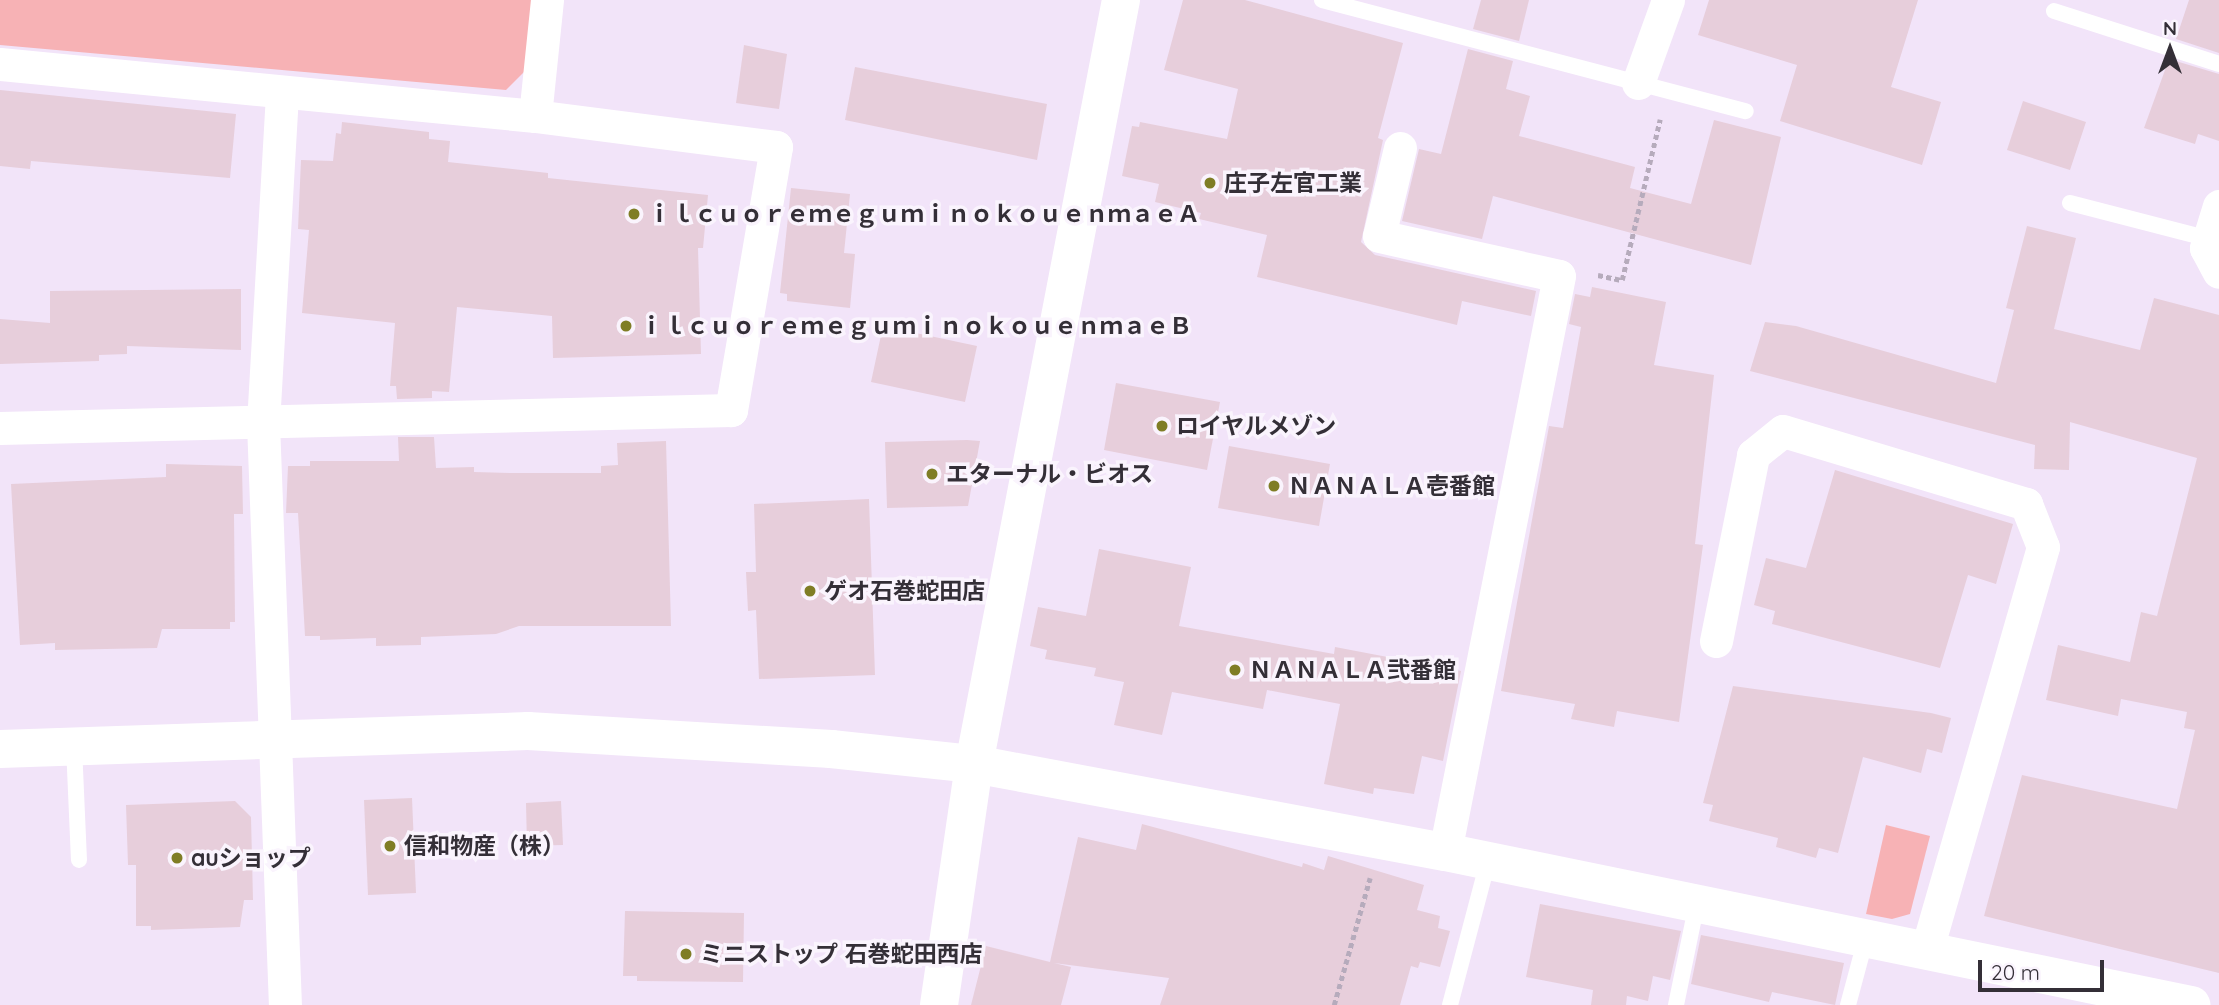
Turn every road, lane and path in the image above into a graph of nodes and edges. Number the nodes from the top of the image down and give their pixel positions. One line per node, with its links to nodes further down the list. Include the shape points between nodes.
1 (547, 0): 11 (street)
2 (1121, 0): 24 (street)
3 (1322, 0): 8 (lane)
4 (1668, 0): 8 (street)
5 (2054, 11): 7 (lane)
6 (0, 64): 9 (street)
7 (2219, 64)
8 (1653, 87): 10 (lane); 17 (path, via 1622,280 1561,266)
9 (282, 94): 11 (street); 18 (street)
10 (1746, 111)
11 (536, 116): 18 (street, via 776,147 731,410)
12 (1400, 148): 17 (street, via 1379,236)
13 (2070, 203): 15 (lane)
14 (2219, 206): 15 (street)
15 (2209, 239): 16 (street, via 2206,248)
16 (2219, 272)
17 (1559, 276): 26 (street)
18 (263, 423): 19 (street); 21 (street)
19 (0, 428)
20 (1717, 640): 31 (street, via 1753,455 1783,431 2026,504 2043,547)
21 (273, 737): 22 (street); 24 (street, via 528,731 831,749); 32 (street)
22 (74, 746): 23 (street); 27 (lane)
23 (0, 749)
24 (974, 764): 25 (street); 33 (street)
25 (1381, 840): 26 (street); 34 (path)
26 (1445, 852): 28 (street)
27 (79, 860)
28 (1488, 861): 29 (street); 35 (lane)
29 (1697, 903): 30 (street); 36 (lane)
30 (1866, 938): 31 (street); 37 (lane)
31 (1927, 950): 38 (street)
32 (285, 1005)
33 (939, 1005)
34 (1334, 1005)
35 (1450, 1005)
36 (1676, 1005)
37 (1848, 1005)
38 (2191, 1005)

